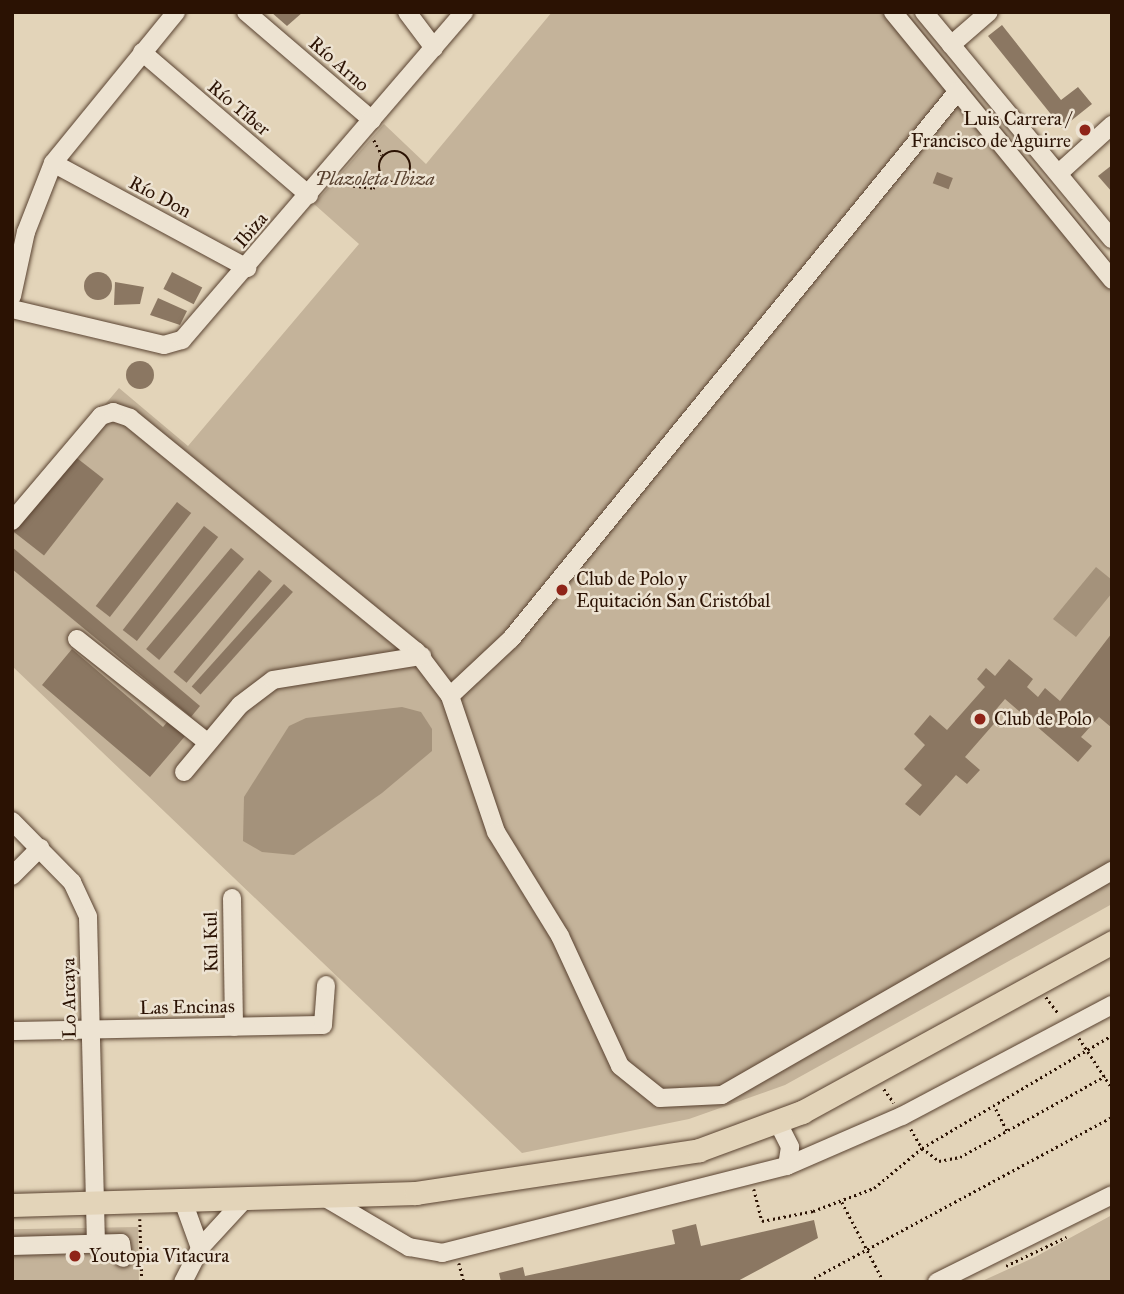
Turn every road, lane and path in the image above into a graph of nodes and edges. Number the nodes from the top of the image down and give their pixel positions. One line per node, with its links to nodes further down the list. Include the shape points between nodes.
1 (176, 12): 10 (street)
2 (246, 12): 13 (street, Río Arno)
3 (407, 12): 9 (street)
4 (464, 12): 9 (street, Ibiza)
5 (893, 12): 11 (street)
6 (924, 12): 8 (street)
7 (989, 12): 8 (street)
8 (951, 45): 17 (street)
9 (434, 48): 13 (street, Ibiza)
10 (142, 52): 15 (street); 19 (street, Río Tíber)
11 (958, 91): 23 (street); 29 (street, via 511,639)
12 (1112, 125): 17 (street)
13 (368, 126): 14 (path); 16 (street, Ibiza)
14 (383, 156): 18 (path); 18 (path, via 400,152 411,165 404,181)
15 (53, 163): 20 (street); 22 (street, Río Don)
16 (327, 173): 18 (path, via 345,188 373,188); 19 (street, Ibiza)
17 (1059, 173): 21 (street)
18 (386, 181)
19 (309, 195): 22 (street, Ibiza)
20 (19, 230): 24 (street)
21 (1112, 239)
22 (247, 268): 25 (street, Ibiza, via 191,333 174,344)
23 (1112, 280)
24 (12, 296)
25 (12, 309)
26 (12, 521): 28 (street, via 101,416 113,412 130,418)
27 (76, 639): 30 (street)
28 (422, 656): 29 (street); 30 (street, via 273,680 256,689)
29 (450, 696): 34 (street, via 496,832 560,936 620,1066 660,1098 722,1095)
30 (208, 743): 31 (street)
31 (184, 772)
32 (12, 821): 33 (street, Lo Arcaya)
33 (40, 848): 35 (street); 41 (street, Lo Arcaya, via 72,883 88,917)
34 (1112, 871)
35 (12, 876)
36 (232, 898): 40 (street, Kul Kul)
37 (1111, 943): 47 (main road)
38 (326, 985): 40 (street, Las Encinas, via 323,1025)
39 (1112, 1004): 50 (street, via 902,1116)
40 (234, 1027): 41 (street, Las Encinas)
41 (91, 1029): 42 (street, Las Encinas); 58 (street, Lo Arcaya)
42 (12, 1031)
43 (1112, 1035): 45 (path)
44 (1105, 1076): 48 (path)
45 (996, 1108): 48 (path); 49 (path)
46 (1112, 1117): 63 (path)
47 (778, 1123): 50 (street, via 790,1147); 53 (main road, via 678,1154 451,1190)
48 (1007, 1131): 49 (path, via 948,1161)
49 (922, 1148): 57 (path, via 884,1182)
50 (787, 1166): 51 (street)
51 (751, 1176): 53 (street, via 442,1253 410,1247); 57 (path, via 762,1222)
52 (1112, 1195): 69 (street)
53 (324, 1196): 54 (main road)
54 (245, 1199): 55 (main road); 62 (street)
55 (184, 1201): 56 (main road); 62 (street)
56 (141, 1202): 58 (main road); 66 (path)
57 (842, 1202): 63 (path)
58 (95, 1203): 59 (main road); 60 (street, Lo Arcaya)
59 (12, 1205)
60 (96, 1244): 61 (street); 64 (street, via 121,1243)
61 (12, 1245)
62 (200, 1248): 67 (street)
63 (868, 1250): 65 (path); 68 (path)
64 (123, 1258)
65 (814, 1278)
66 (142, 1282)
67 (183, 1282)
68 (884, 1282)
69 (937, 1282)

